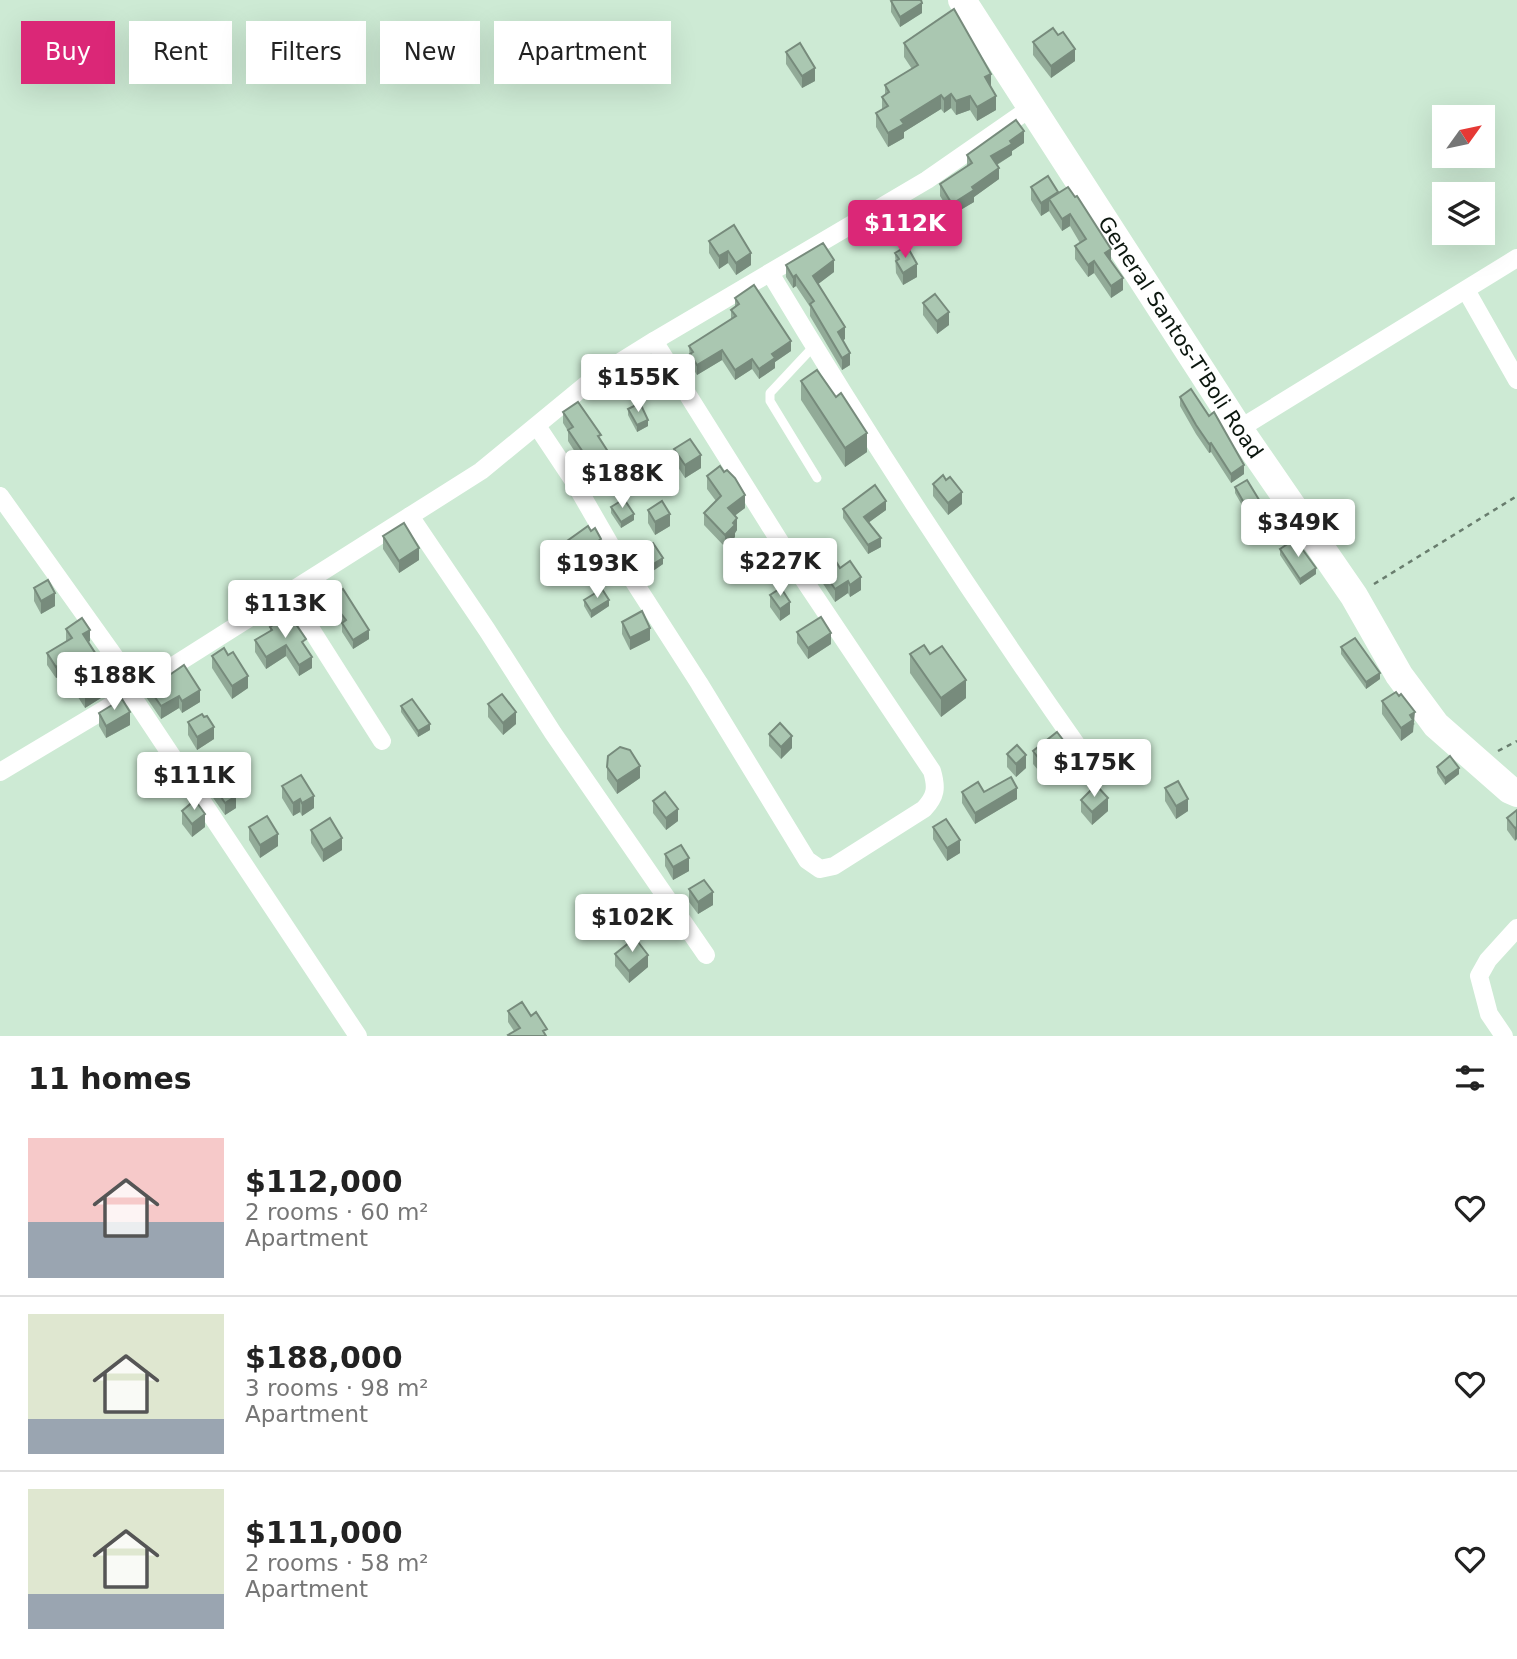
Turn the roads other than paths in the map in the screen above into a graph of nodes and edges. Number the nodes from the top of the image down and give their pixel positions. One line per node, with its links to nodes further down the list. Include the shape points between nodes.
1 (962, 0): 2 (main road, General Santos-T'Boli Road)
2 (1032, 107): 4 (street, via 927,180); 10 (main road, General Santos-T'Boli Road)
3 (1517, 258): 5 (street)
4 (770, 273): 6 (street); 7 (street)
5 (1466, 290): 8 (street); 10 (street)
6 (654, 341): 9 (street, via 593,379); 9 (street, via 804,580 932,771 936,791 924,809 834,866 813,866)
7 (814, 346): 11 (lane, via 770,393 770,401); 17 (street, via 889,467)
8 (1517, 380)
9 (537, 426): 13 (street, via 481,471)
10 (1239, 429): 19 (main road, General Santos-T'Boli Road, via 1354,596 1399,675 1436,724)
11 (817, 478)
12 (0, 496): 15 (street)
13 (410, 516): 14 (street); 21 (street)
14 (288, 593): 15 (street); 16 (street)
15 (133, 690): 18 (street); 22 (street)
16 (382, 741)
17 (1088, 761)
18 (0, 772)
19 (1517, 793)
20 (1517, 928): 23 (street, via 1479,976 1489,1014)
21 (706, 955)
22 (358, 1036)
23 (1504, 1036)

